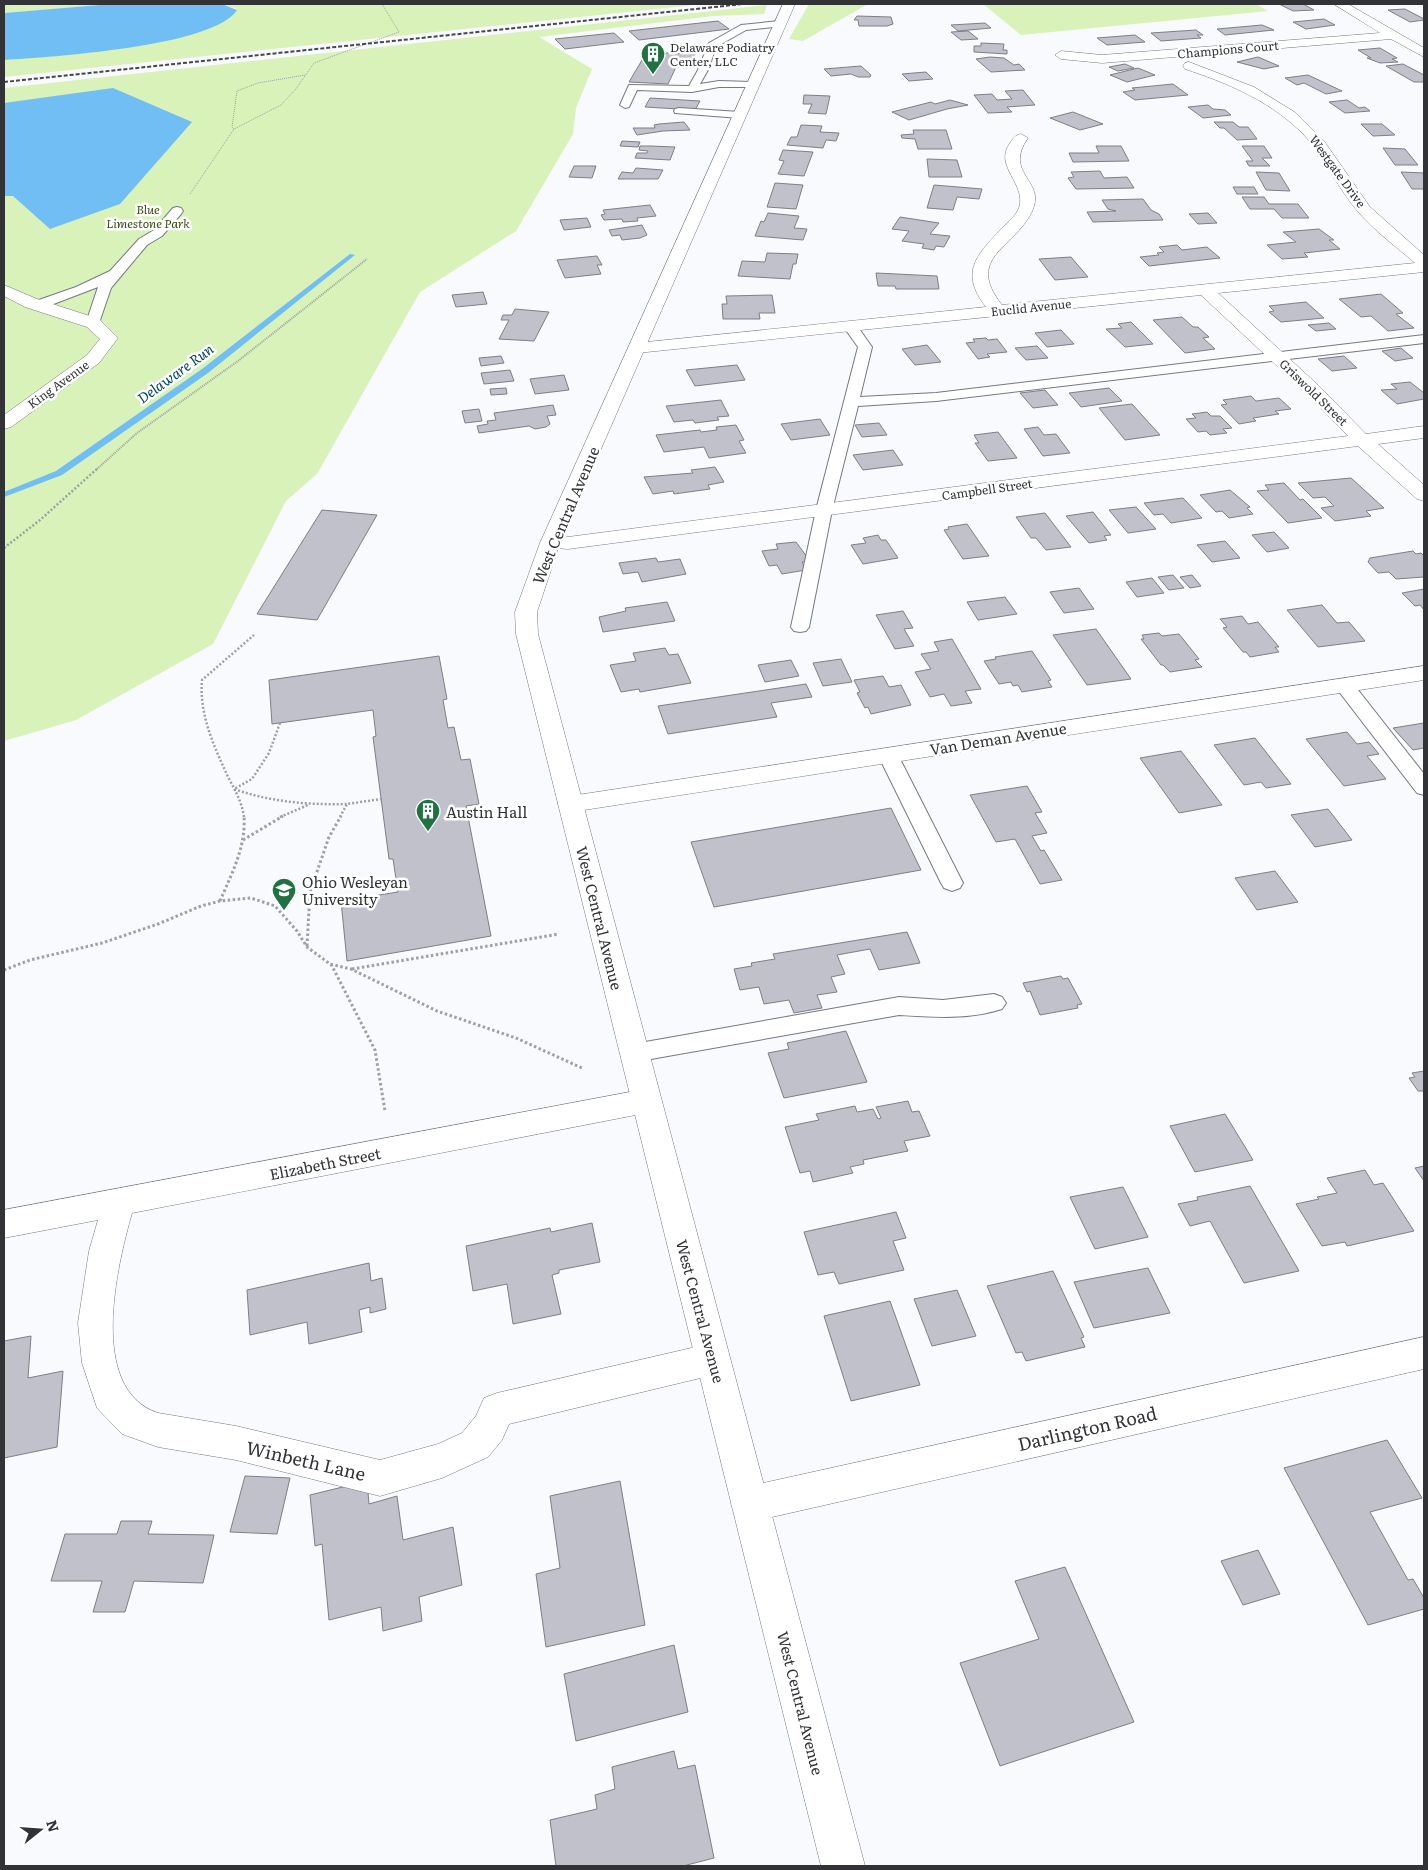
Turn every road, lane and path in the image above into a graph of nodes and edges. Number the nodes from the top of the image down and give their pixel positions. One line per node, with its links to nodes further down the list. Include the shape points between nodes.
1 (382, 4): 9 (path, via 398,32 314,63)
2 (789, 4): 4 (street, West Central Avenue)
3 (1340, 4): 5 (street)
4 (780, 24): 10 (street, West Central Avenue); 11 (lane, via 744,27 712,45)
5 (1394, 35): 6 (street); 7 (street, Champions Court, via 1102,59)
6 (1424, 53)
7 (1061, 55)
8 (1189, 66): 19 (street, Westgate Drive, via 1243,88 1280,108 1302,125 1327,152 1358,202)
9 (306, 74): 15 (path, via 280,105); 15 (path, via 258,83 237,91)
10 (752, 85): 11 (lane, via 719,84); 14 (street, West Central Avenue)
11 (692, 89): 12 (lane, via 633,87)
12 (625, 105)
13 (679, 111): 14 (lane)
14 (740, 115): 28 (street, West Central Avenue)
15 (234, 130): 17 (path, via 184,206)
16 (1022, 138): 24 (street, via 1014,145 1012,158 1028,204 1023,215 984,257 978,274 981,285)
17 (177, 211): 20 (lane)
18 (368, 259): 37 (path, via 238,361 137,433)
19 (1424, 265): 21 (street, Euclid Avenue)
20 (115, 274): 23 (lane, via 82,290); 25 (lane, via 104,288)
21 (1204, 289): 24 (street, Euclid Avenue); 29 (street, Griswold Street)
22 (4, 290): 23 (street)
23 (38, 305): 25 (street)
24 (998, 310): 26 (street, Euclid Avenue)
25 (93, 323): 31 (street, King Avenue, via 109,338 93,359)
26 (850, 326): 28 (street, Euclid Avenue); 30 (lane, via 865,347)
27 (1424, 339): 29 (lane)
28 (637, 348): 36 (street, West Central Avenue)
29 (1278, 358): 30 (lane, via 936,397); 33 (street, Griswold Street)
30 (851, 402): 35 (lane)
31 (4, 423)
32 (1424, 432): 33 (street, Campbell Street)
33 (1361, 439): 34 (street, Griswold Street); 35 (street, Campbell Street)
34 (1424, 495)
35 (824, 510): 36 (street, Campbell Street); 38 (lane)
36 (550, 543): 48 (street, West Central Avenue, via 526,612 527,634)
37 (4, 548)
38 (800, 627)
39 (254, 635): 45 (path, via 202,680 200,695 215,749)
40 (1424, 673): 41 (street, Van Deman Avenue)
41 (1344, 685): 43 (street, Van Deman Avenue); 44 (lane)
42 (280, 723): 45 (path, via 270,753 252,779)
43 (888, 755): 48 (street, Van Deman Avenue); 51 (lane)
44 (1424, 788)
45 (234, 789): 49 (path, via 258,798); 50 (path, via 244,815)
46 (381, 799): 47 (path)
47 (347, 804): 49 (path); 54 (path, via 329,837 310,892)
48 (571, 804): 59 (street, West Central Avenue)
49 (308, 805): 50 (path, via 280,817)
50 (243, 840): 52 (path)
51 (952, 883)
52 (220, 900): 54 (path, via 251,898 275,906); 57 (path, via 111,940 30,960)
53 (558, 934): 56 (path)
54 (307, 947): 55 (path)
55 (330, 964): 56 (path); 62 (path, via 375,1050)
56 (351, 969): 60 (path, via 437,1012 516,1038)
57 (4, 970)
58 (994, 1003): 59 (lane, via 943,1009 898,1006)
59 (634, 1053): 61 (street, West Central Avenue)
60 (582, 1068)
61 (646, 1101): 63 (street, Elizabeth Street); 66 (street, West Central Avenue)
62 (385, 1111)
63 (119, 1202): 64 (street, Elizabeth Street); 66 (street, Winbeth Lane, via 105,1251 95,1324 99,1363 110,1396 135,1422 158,1430 236,1444 380,1478 442,1460 475,1445 489,1428 497,1410)
64 (4, 1224)
65 (1424, 1352): 67 (street, Darlington Road)
66 (714, 1359): 67 (street, West Central Avenue)
67 (750, 1504): 68 (street, West Central Avenue)
68 (843, 1866)

